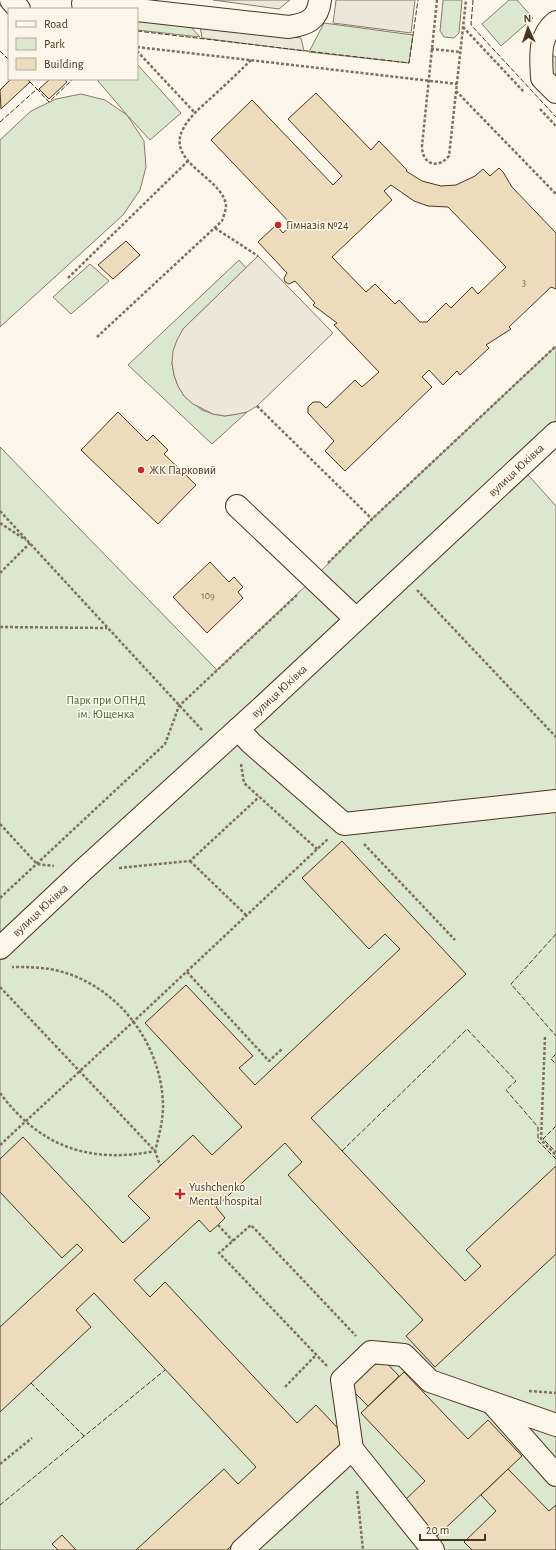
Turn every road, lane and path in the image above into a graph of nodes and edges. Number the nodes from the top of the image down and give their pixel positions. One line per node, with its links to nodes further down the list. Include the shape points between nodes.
1 (11, 0): 6 (street)
2 (320, 0): 8 (street, via 319,10 311,20 302,25 289,27)
3 (437, 0): 12 (path)
4 (466, 0): 10 (path)
5 (83, 4): 7 (street)
6 (18, 8)
7 (120, 8)
8 (138, 10)
9 (556, 22): 19 (street, via 550,26 540,48 542,78)
10 (463, 27): 14 (path); 20 (path)
11 (138, 47): 15 (path)
12 (431, 48): 14 (path); 16 (path)
13 (138, 52): 22 (path)
14 (460, 52): 17 (path)
15 (252, 60): 16 (path); 22 (path)
16 (428, 80): 17 (path); 18 (path, via 422,154 425,160 434,164 444,162 449,156)
17 (456, 84): 18 (path)
18 (456, 91): 25 (path)
19 (556, 92)
20 (525, 93)
21 (535, 104): 23 (path)
22 (195, 113): 24 (path, via 182,131 180,139 182,152)
23 (556, 126)
24 (188, 161): 26 (path, via 221,193 226,206 222,221); 28 (path)
25 (556, 194)
26 (215, 228): 27 (path); 29 (path)
27 (258, 256)
28 (68, 278)
29 (96, 337)
30 (556, 346): 35 (path)
31 (257, 406): 35 (path)
32 (556, 433): 39 (street, вулиця Юківка)
33 (237, 506): 40 (street)
34 (0, 511): 37 (path)
35 (372, 519): 40 (path)
36 (0, 523): 37 (path)
37 (30, 543): 38 (path); 43 (path)
38 (0, 573)
39 (403, 575): 41 (street, вулиця Юківка); 46 (path)
40 (314, 578): 41 (street); 44 (path)
41 (356, 619): 45 (street, вулиця Юківка)
42 (0, 627): 43 (path)
43 (108, 628): 44 (path)
44 (179, 706): 47 (path); 55 (path, via 165,744)
45 (238, 729): 47 (street, вулиця Юківка); 52 (street)
46 (556, 737)
47 (218, 748): 56 (street, вулиця Юківка)
48 (241, 762): 49 (path, via 244,783)
49 (260, 797): 53 (path); 54 (path)
50 (556, 801): 52 (street)
51 (0, 824): 55 (path)
52 (344, 824): 53 (path); 59 (path)
53 (317, 849): 58 (path)
54 (190, 861): 56 (path); 58 (path)
55 (37, 864): 56 (path); 57 (path)
56 (82, 871): 60 (street, вулиця Юківка)
57 (0, 898)
58 (247, 916): 61 (path)
59 (455, 940)
60 (4, 958): 63 (path, via 78,978 99,989)
61 (187, 972): 63 (path); 65 (path, via 269,1061)
62 (0, 987): 66 (path)
63 (134, 1021): 66 (path); 70 (path, via 155,1061 161,1084 161,1129)
64 (545, 1037): 71 (path, via 541,1140)
65 (282, 1049)
66 (80, 1071): 68 (path); 70 (path)
67 (0, 1093): 68 (path)
68 (25, 1122): 69 (path); 70 (path, via 58,1143 96,1155 136,1155)
69 (0, 1145)
70 (155, 1151): 72 (path)
71 (556, 1155)
72 (160, 1165)
73 (218, 1225): 74 (path)
74 (233, 1241): 75 (path, via 251,1225); 76 (path, via 219,1254)
75 (371, 1352): 77 (street); 79 (street, via 404,1355 430,1381)
76 (316, 1355): 77 (path); 78 (path)
77 (342, 1380): 82 (street)
78 (285, 1387)
79 (491, 1401): 80 (street); 84 (street)
80 (556, 1425)
81 (32, 1438): 83 (path)
82 (352, 1449): 86 (street); 88 (street)
83 (0, 1464)
84 (556, 1475)
85 (356, 1488): 87 (path)
86 (242, 1550)
87 (363, 1550)
88 (433, 1550)

